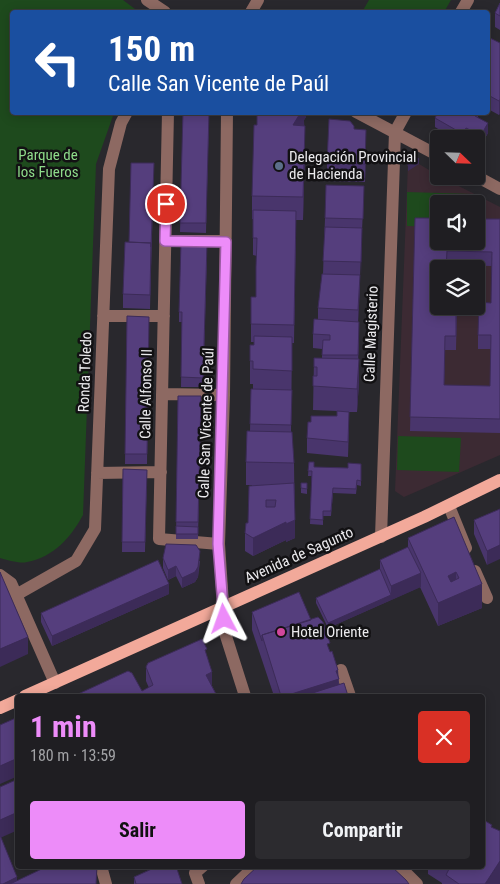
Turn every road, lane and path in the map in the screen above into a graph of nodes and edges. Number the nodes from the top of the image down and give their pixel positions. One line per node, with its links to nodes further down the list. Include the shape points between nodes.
1 (147, 0): 2 (street)
2 (162, 10)
3 (125, 115): 14 (street, Ronda Toledo, via 120,123 109,169)
4 (168, 115): 12 (street, Calle Alfonso II)
5 (227, 115): 13 (street, Calle San Vicente de Paúl)
6 (362, 115): 8 (street)
7 (404, 115): 8 (street)
8 (395, 132): 9 (street); 24 (street, Calle Magisterio)
9 (430, 151)
10 (485, 181): 11 (street)
11 (500, 189)
12 (165, 241): 13 (street); 15 (street, Calle Alfonso II)
13 (226, 242): 17 (street, Calle San Vicente de Paúl)
14 (103, 316): 15 (street); 19 (street, Ronda Toledo)
15 (164, 316): 16 (street, Calle Alfonso II)
16 (162, 394): 17 (street); 18 (street, Calle Alfonso II)
17 (224, 395): 25 (street, Calle San Vicente de Paúl)
18 (161, 472): 19 (street); 25 (street, Calle Alfonso II, via 158,539)
19 (97, 473): 27 (street, Ronda Toledo, via 95,529 76,561)
20 (500, 480): 22 (main road, Avenida de Sagunto)
21 (500, 486): 22 (main road)
22 (474, 495): 23 (main road, Avenida de Sagunto)
23 (449, 506): 24 (main road, Avenida de Sagunto); 28 (street)
24 (381, 537): 29 (main road, Avenida de Sagunto)
25 (218, 544): 29 (street, Calle San Vicente de Paúl)
26 (0, 575): 27 (street, via 11,582)
27 (16, 595): 31 (street)
28 (487, 598)
29 (222, 606): 31 (main road, Avenida de Sagunto); 33 (street, Calle San Vicente de Paúl, via 225,633)
30 (341, 670): 34 (street)
31 (55, 683): 32 (main road, Avenida de Sagunto)
32 (44, 692)
33 (244, 694)
34 (349, 694)
35 (15, 701): 36 (main road)
36 (0, 708)
37 (102, 869): 41 (street)
38 (200, 869): 42 (street, via 195,873)
39 (252, 869): 43 (street)
40 (402, 869): 44 (street)
41 (106, 884)
42 (199, 884)
43 (236, 884)
44 (417, 884)

